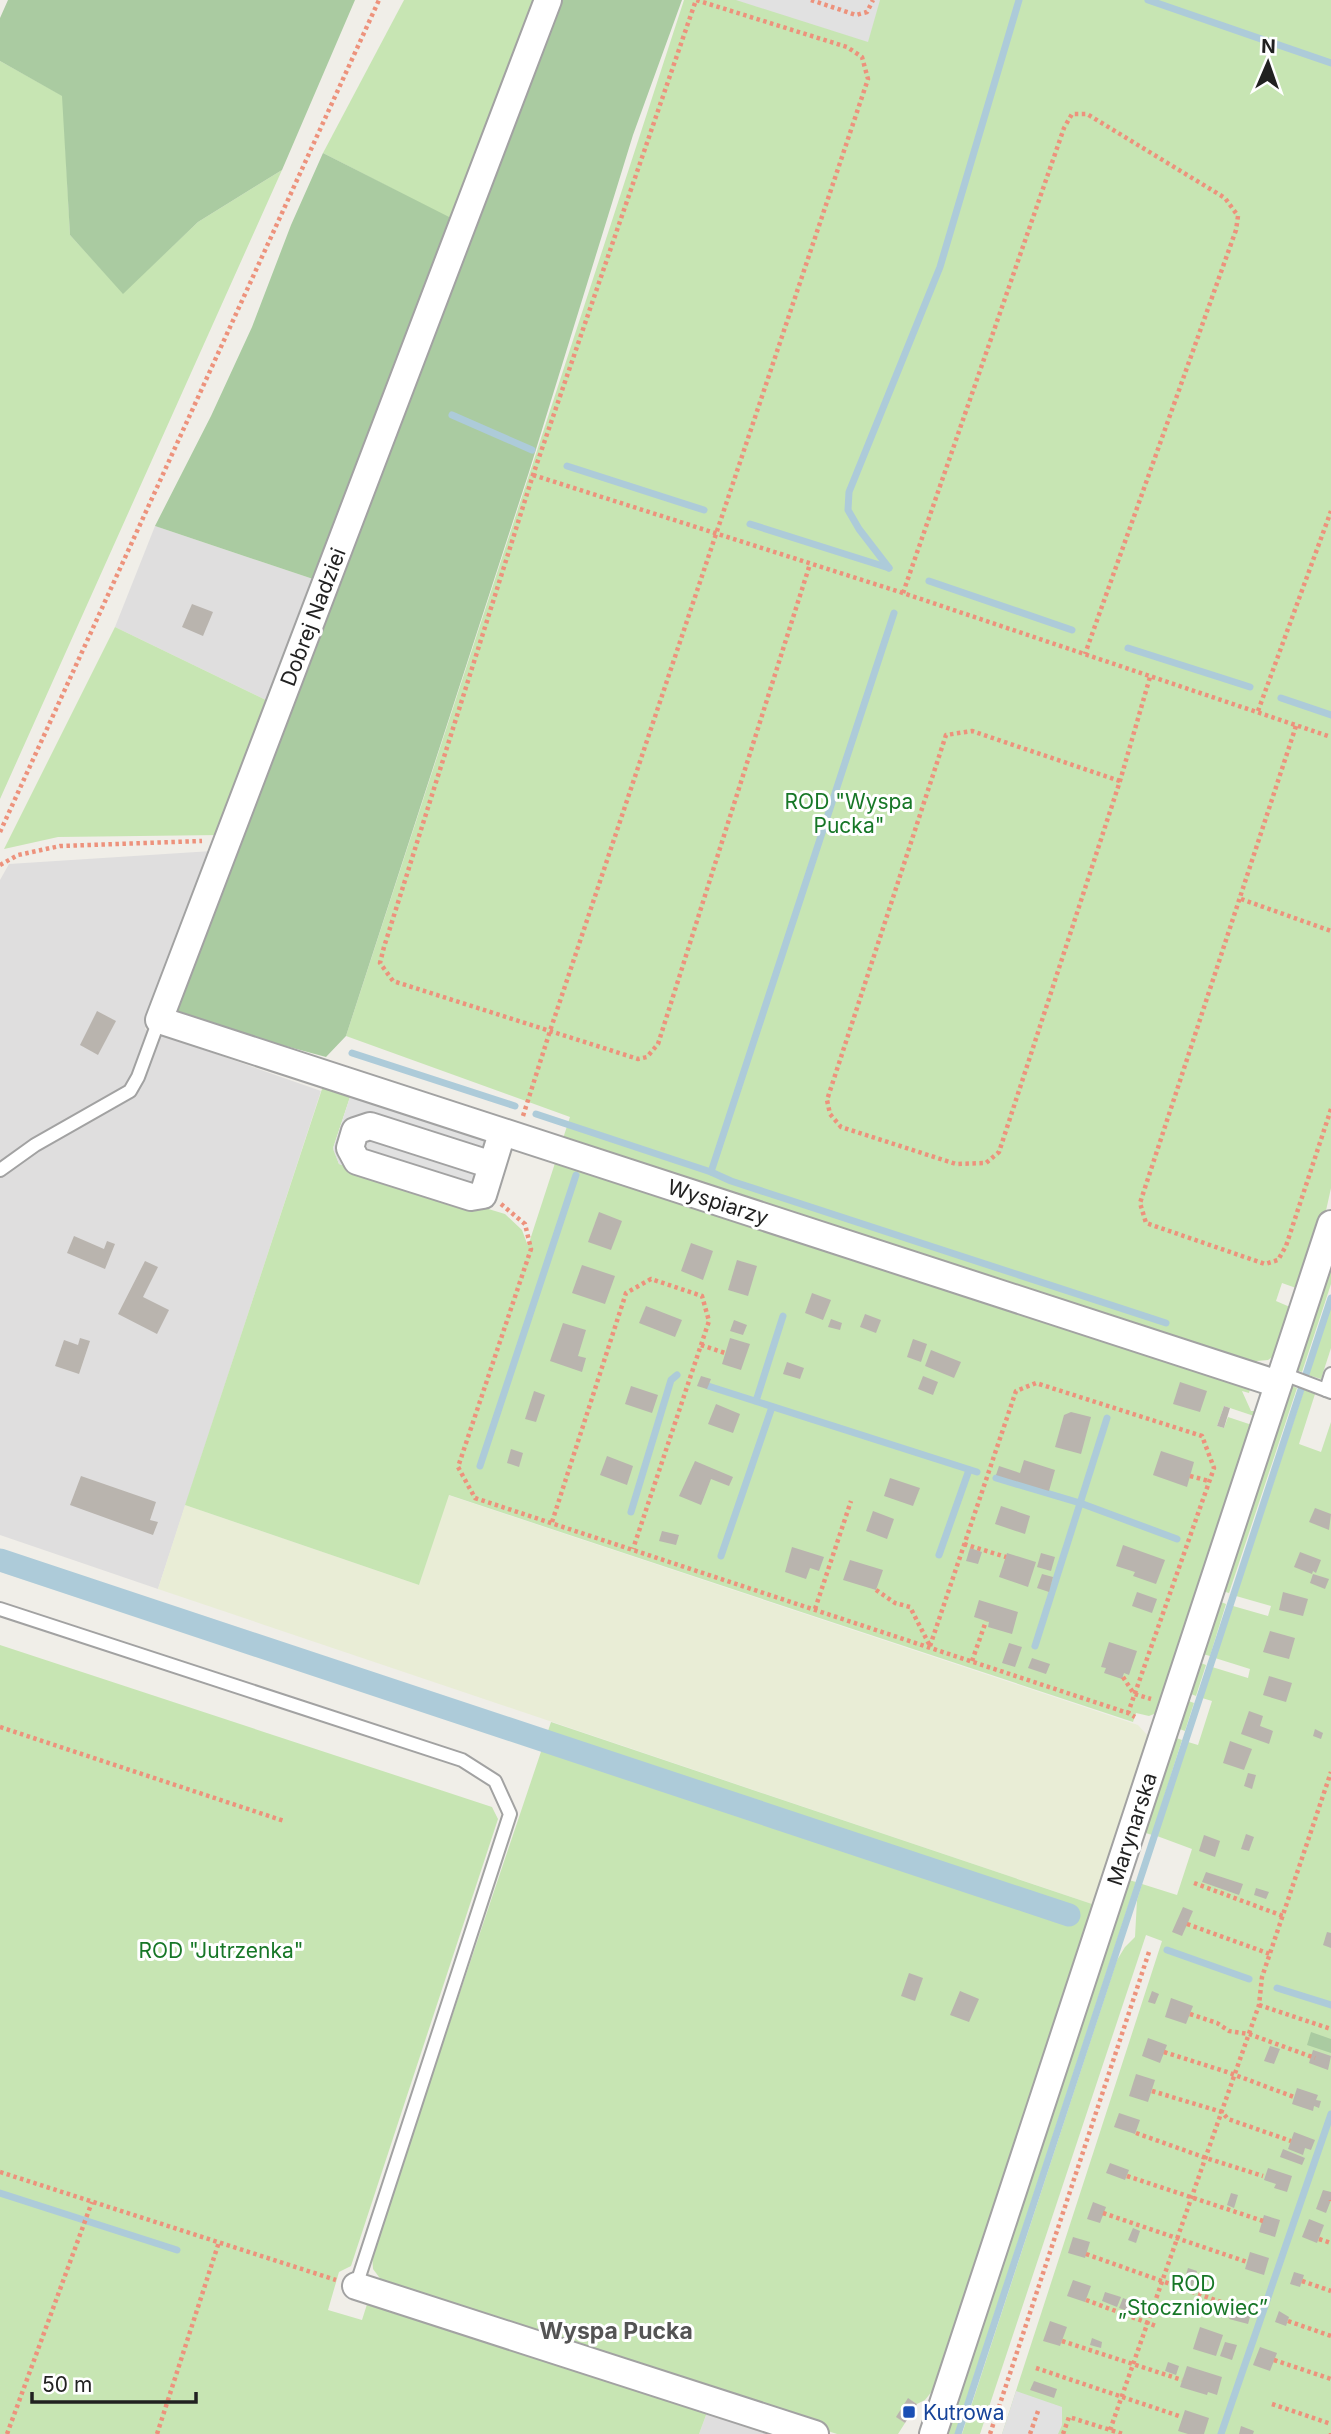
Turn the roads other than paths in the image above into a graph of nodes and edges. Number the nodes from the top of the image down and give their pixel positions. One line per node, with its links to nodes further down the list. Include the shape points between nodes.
1 (548, 0): 2 (street, Dobrej Nadziei)
2 (159, 1020): 3 (street, Wyspiarzy); 4 (lane, Dobrej Nadziei, via 130,1091)
3 (503, 1148): 3 (street, via 370,1126 355,1131 351,1148 357,1161 471,1197 486,1196); 7 (street, Wyspiarzy)
4 (0, 1170)
5 (1331, 1224): 7 (street, Marynarska)
6 (1331, 1374): 8 (lane)
7 (1283, 1378): 8 (lane); 12 (street, Marynarska)
8 (1326, 1390)
9 (0, 1609): 10 (lane, via 462,1760 495,1781 510,1814)
10 (346, 2283): 11 (street)
11 (815, 2434)
12 (933, 2434)

